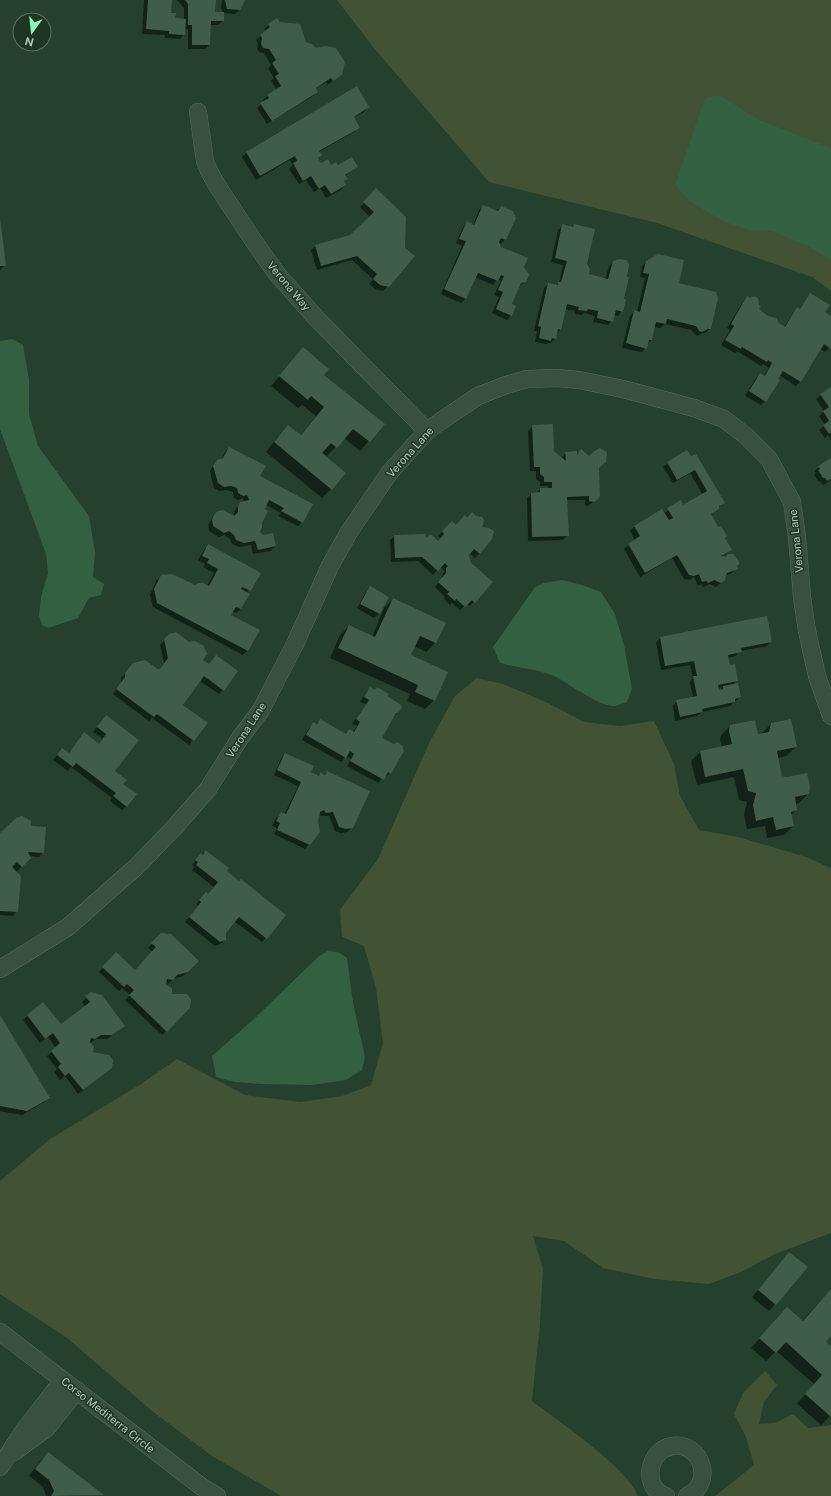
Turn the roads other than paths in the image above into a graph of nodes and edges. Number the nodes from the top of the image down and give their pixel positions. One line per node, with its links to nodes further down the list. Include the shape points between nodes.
1 (198, 112): 2 (street, Verona Way, via 205,161 209,171 268,262 317,319)
2 (427, 431): 3 (street, Verona Lane, via 478,396 527,380 557,378 623,389 694,408 724,419 769,459 792,502 808,631 817,676); 4 (street, Verona Lane, via 390,472 348,532 264,703 208,790 174,830 68,927)
3 (831, 716)
4 (0, 969)
5 (0, 1332): 6 (street, Corso Mediterra Circle)
6 (62, 1380): 7 (street, Corso Mediterra Circle); 8 (street)
7 (77, 1390): 8 (street, via 47,1428); 10 (street, Corso Mediterra Circle)
8 (4, 1461)
9 (662, 1495): 11 (street, via 652,1481 651,1464 663,1449 681,1446 692,1450 702,1465 701,1483)
10 (217, 1496)
11 (687, 1496)

